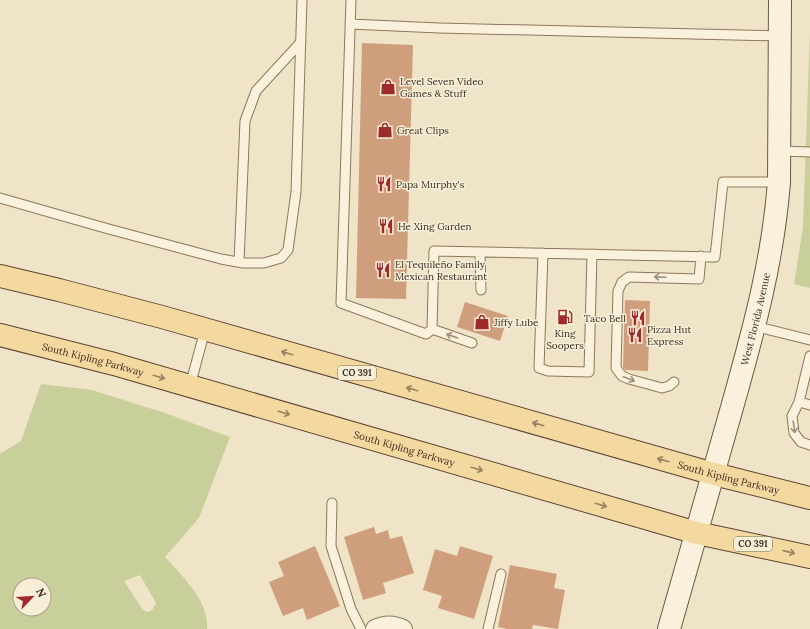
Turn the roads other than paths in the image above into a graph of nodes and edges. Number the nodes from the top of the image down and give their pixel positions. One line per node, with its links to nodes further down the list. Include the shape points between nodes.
1 (302, 0): 6 (lane)
2 (351, 0): 4 (lane)
3 (780, 0): 5 (street, West Florida Avenue)
4 (350, 24): 5 (lane); 19 (lane, via 341,303 426,334)
5 (780, 36): 7 (street, West Florida Avenue)
6 (301, 42): 15 (lane, via 256,91 245,121); 15 (lane, via 296,192 288,250 281,258 264,263)
7 (780, 151): 8 (lane); 9 (street, West Florida Avenue)
8 (810, 152)
9 (779, 182): 14 (lane, via 723,182 715,257); 18 (street, West Florida Avenue, via 768,267)
10 (0, 198): 15 (lane, via 119,232)
11 (480, 252): 12 (lane); 17 (lane); 19 (lane, via 434,251)
12 (543, 253): 13 (lane); 13 (lane, via 539,368 548,371 589,372)
13 (592, 254): 14 (lane)
14 (701, 256): 25 (lane, one-way to 25, via 699,279 628,277 618,291 616,368 622,376 662,388)
15 (239, 262)
16 (0, 276): 20 (main road, South Kipling Parkway / CO 391)
17 (481, 290)
18 (754, 326): 22 (lane); 30 (street, West Florida Avenue)
19 (432, 329): 23 (lane, one-way to 19)
20 (205, 330): 26 (lane); 30 (main road, South Kipling Parkway / CO 391, one-way to 20)
21 (0, 335): 26 (main road, South Kipling Parkway / CO 391, one-way to 26)
22 (810, 340)
23 (472, 343)
24 (810, 356): 27 (lane)
25 (674, 382)
26 (190, 386): 33 (main road, South Kipling Parkway / CO 391, one-way to 33)
27 (799, 402): 28 (lane); 29 (lane, one-way to 29, via 792,416 794,433 801,442)
28 (810, 405)
29 (810, 445)
30 (714, 474): 31 (main road, South Kipling Parkway / CO 391); 33 (street, West Florida Avenue)
31 (810, 498)
32 (332, 503): 36 (lane, via 331,546 351,608)
33 (696, 533): 34 (main road, South Kipling Parkway / CO 391, one-way to 34); 40 (street, West Florida Avenue)
34 (810, 557)
35 (502, 574): 39 (lane)
36 (361, 629)
37 (375, 629): 38 (street, via 389,624)
38 (403, 629)
39 (488, 629)
40 (669, 629)

